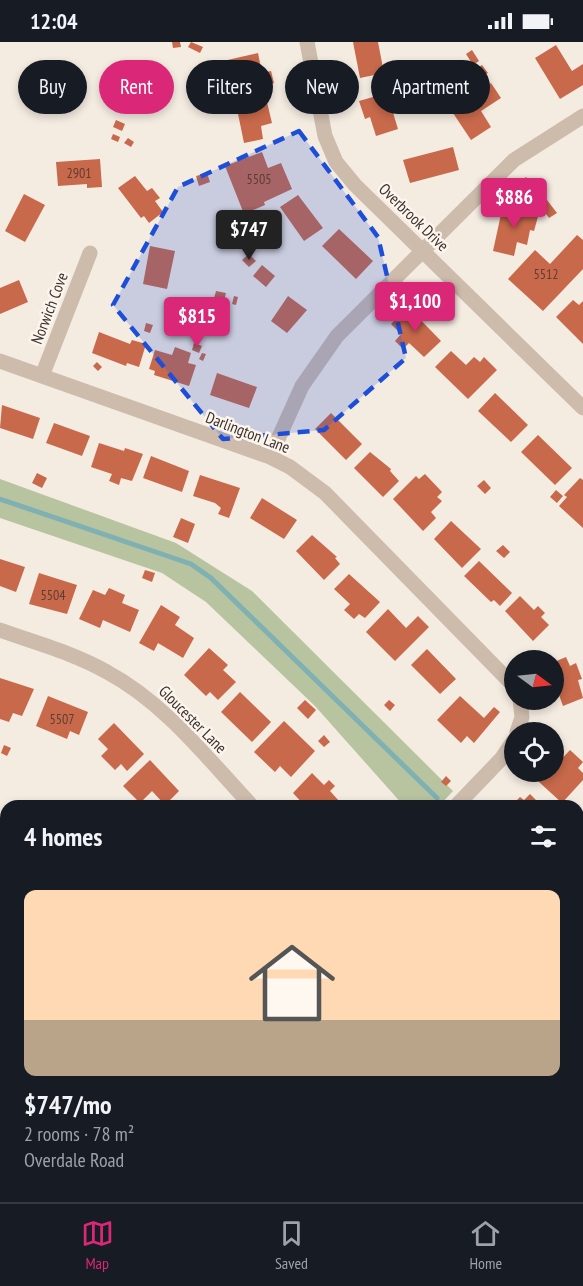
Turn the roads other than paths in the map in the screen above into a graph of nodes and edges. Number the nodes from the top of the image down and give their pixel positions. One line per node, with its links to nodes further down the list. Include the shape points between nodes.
1 (307, 42): 3 (street, Overbrook Drive, via 325,136 336,162)
2 (583, 116): 3 (street, via 514,160)
3 (424, 252): 7 (street, Overbrook Drive); 8 (street, via 324,353 294,401)
4 (90, 253): 6 (street, Norwich Cove)
5 (0, 361): 6 (street, Darlington Lane)
6 (42, 376): 8 (street, Darlington Lane)
7 (583, 408)
8 (270, 457): 10 (street, Darlington Lane, via 325,493)
9 (0, 630): 12 (street, Gloucester Lane, via 82,660 127,684 164,713)
10 (504, 676)
11 (504, 755): 13 (street)
12 (246, 800)
13 (462, 800)

